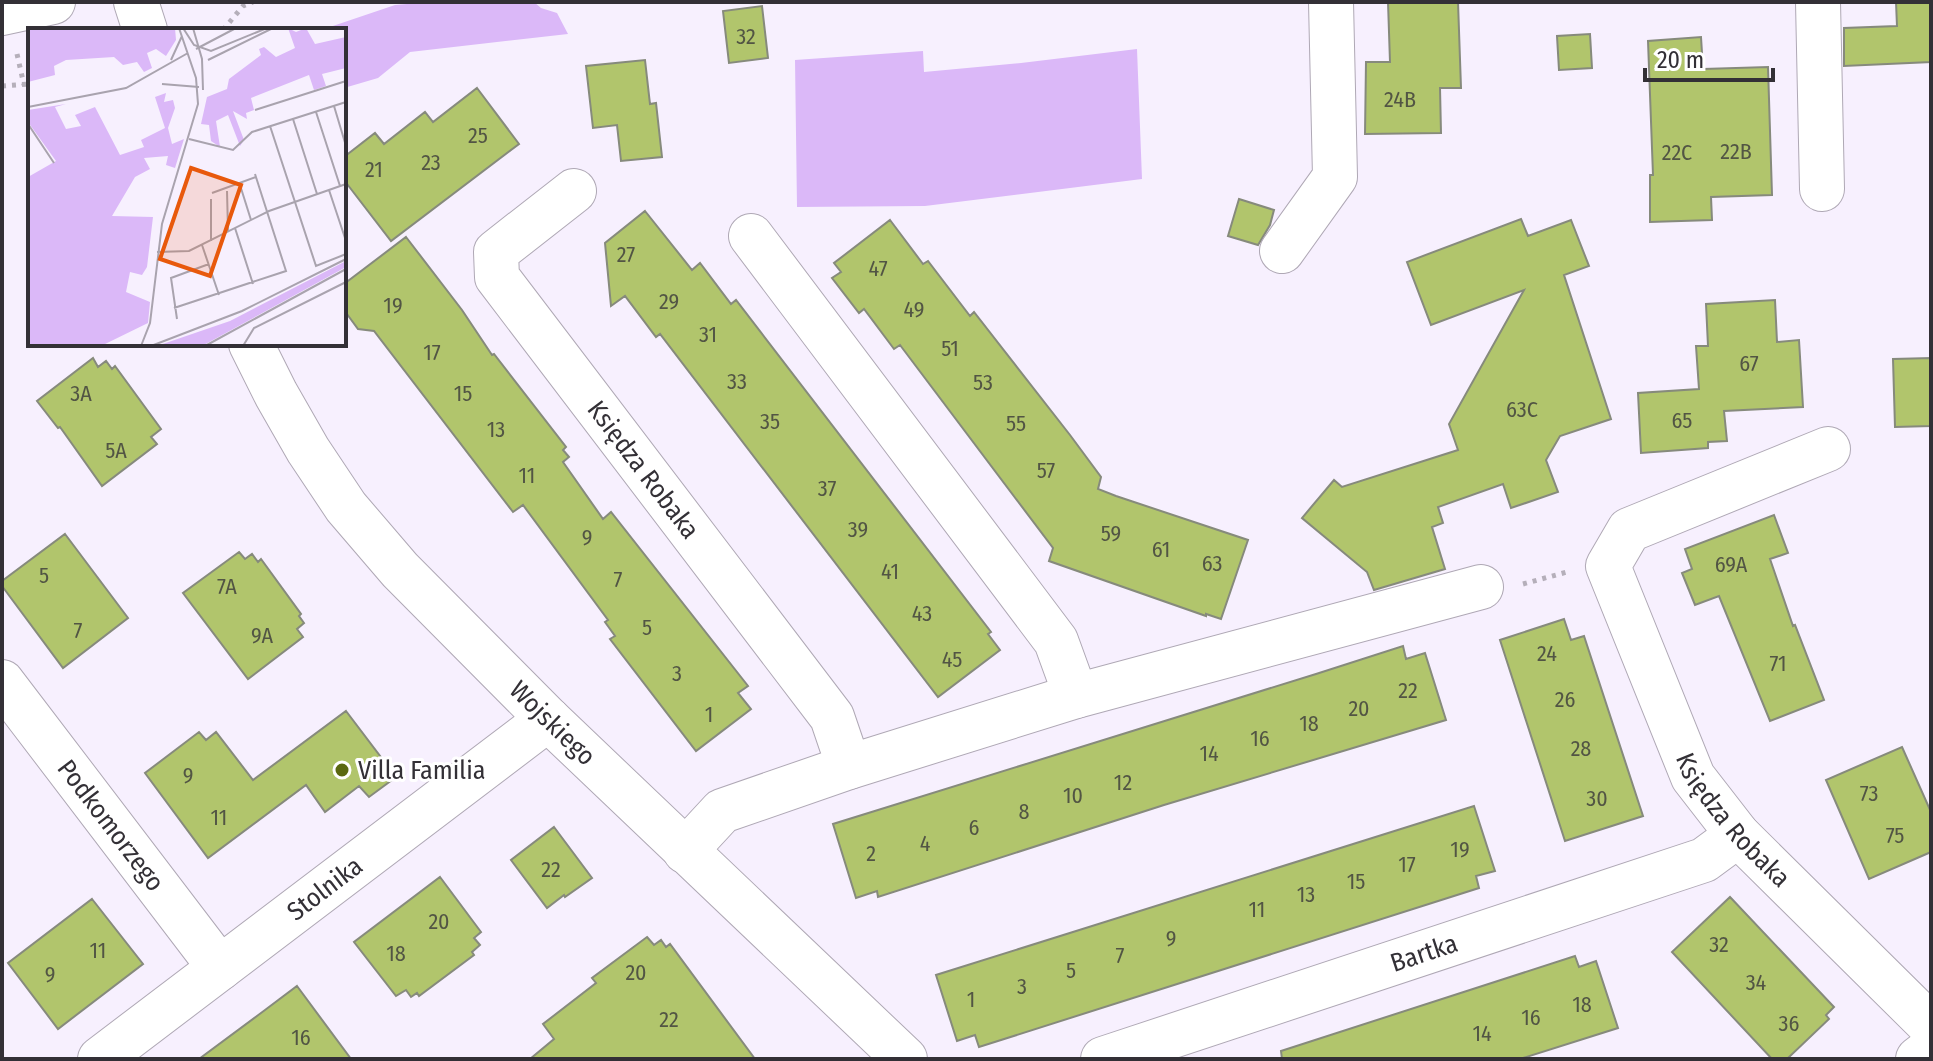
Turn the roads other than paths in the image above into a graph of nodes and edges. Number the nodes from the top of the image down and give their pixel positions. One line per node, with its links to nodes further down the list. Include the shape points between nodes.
1 (53, 2): 5 (street)
2 (136, 2): 6 (street)
3 (1331, 2): 10 (street, via 1335,177)
4 (1818, 2): 7 (street)
5 (2, 13)
6 (144, 28)
7 (1822, 189)
8 (574, 191): 17 (street, Księdza Robaka, via 496,252 497,277 832,717)
9 (751, 236): 15 (street, via 1056,641)
10 (1282, 251)
11 (252, 346): 16 (street, Wojskiego, via 308,450 346,507 400,570)
12 (1828, 449): 18 (street, Księdza Robaka, via 1629,530 1608,566 1693,777)
13 (1481, 587): 15 (street)
14 (2, 682): 20 (street, Podkomorzego)
15 (1076, 696): 17 (street)
16 (548, 719): 19 (street, Wojskiego); 20 (street, Stolnika)
17 (849, 767): 19 (street, via 722,811)
18 (1738, 835): 21 (street, Księdza Robaka); 25 (street, Bartka, via 1704,860)
19 (685, 851): 24 (street, Wojskiego)
20 (220, 968): 23 (street, Stolnika)
21 (1931, 1026)
22 (1931, 1049): 26 (street)
23 (100, 1059)
24 (905, 1059)
25 (1103, 1059)
26 (1918, 1059)

